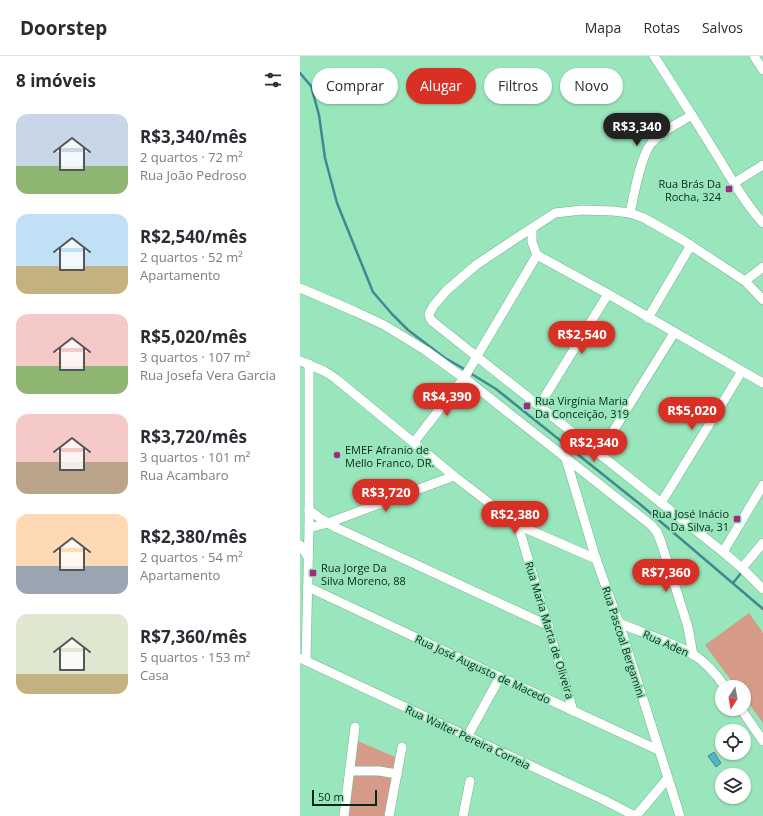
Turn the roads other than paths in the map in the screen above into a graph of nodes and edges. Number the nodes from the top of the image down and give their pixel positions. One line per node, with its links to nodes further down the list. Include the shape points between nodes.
1 (654, 56): 4 (street)
2 (754, 56): 3 (street)
3 (763, 70)
4 (692, 115): 6 (street); 7 (street, via 650,144)
5 (763, 164): 6 (street)
6 (734, 183): 8 (street)
7 (630, 213): 9 (street, via 564,211 546,218); 10 (street, via 660,226)
8 (763, 223)
9 (532, 229): 11 (street); 19 (street, via 461,278 429,311 432,321)
10 (691, 245): 13 (street); 17 (street)
11 (536, 255): 15 (street); 19 (street)
12 (763, 267): 13 (street)
13 (745, 281): 16 (street)
14 (300, 288): 22 (street, via 384,325)
15 (608, 294): 17 (street); 24 (street)
16 (763, 300)
17 (648, 318): 18 (street)
18 (674, 332): 21 (street); 26 (street)
19 (476, 359): 22 (street); 24 (street)
20 (304, 362): 25 (street, via 335,378); 31 (street)
21 (742, 371): 23 (street); 30 (street)
22 (465, 377): 25 (street); 27 (street)
23 (763, 383)
24 (539, 406): 26 (street)
25 (414, 442): 28 (street)
26 (599, 454): 30 (street)
27 (566, 459): 39 (street, Rua Pascoal Bergamini); 45 (street, via 657,532 688,627)
28 (454, 476): 32 (street); 33 (street)
29 (763, 485): 37 (street)
30 (661, 502): 37 (street)
31 (309, 510): 32 (street); 34 (street)
32 (328, 523): 34 (street); 44 (street)
33 (518, 526): 39 (street); 44 (street, Rua Maria Marta de Oliveira)
34 (309, 528): 38 (street)
35 (763, 543): 40 (street)
36 (300, 545): 38 (street)
37 (723, 552): 40 (street)
38 (308, 557): 41 (street)
39 (596, 559): 43 (street, Rua Pascoal Bergamini)
40 (742, 568): 42 (street)
41 (308, 587): 46 (street); 47 (street, Rua José Augusto de Macedo)
42 (763, 589)
43 (619, 623): 45 (street, Rua Aden); 55 (street, Rua Pascoal Bergamini)
44 (549, 626): 49 (street, Rua Maria Marta de Oliveira)
45 (694, 655): 48 (street, Rua Aden)
46 (303, 659): 52 (street, Rua Walter Pereira Correia)
47 (500, 677): 49 (street, Rua José Augusto de Macedo); 52 (street)
48 (720, 680)
49 (574, 711): 55 (street, Rua José Augusto de Macedo)
50 (746, 716): 53 (street)
51 (355, 727): 56 (street)
52 (467, 737): 63 (street, Rua Walter Pereira Correia)
53 (763, 741)
54 (402, 747): 57 (street)
55 (658, 750): 58 (street, Rua Pascoal Bergamini)
56 (350, 770): 57 (street); 60 (street)
57 (397, 774): 61 (street)
58 (668, 778): 63 (street); 64 (street, Rua Pascoal Bergamini)
59 (470, 781): 62 (street)
60 (344, 816)
61 (389, 816)
62 (463, 816)
63 (636, 816)
64 (680, 816)

